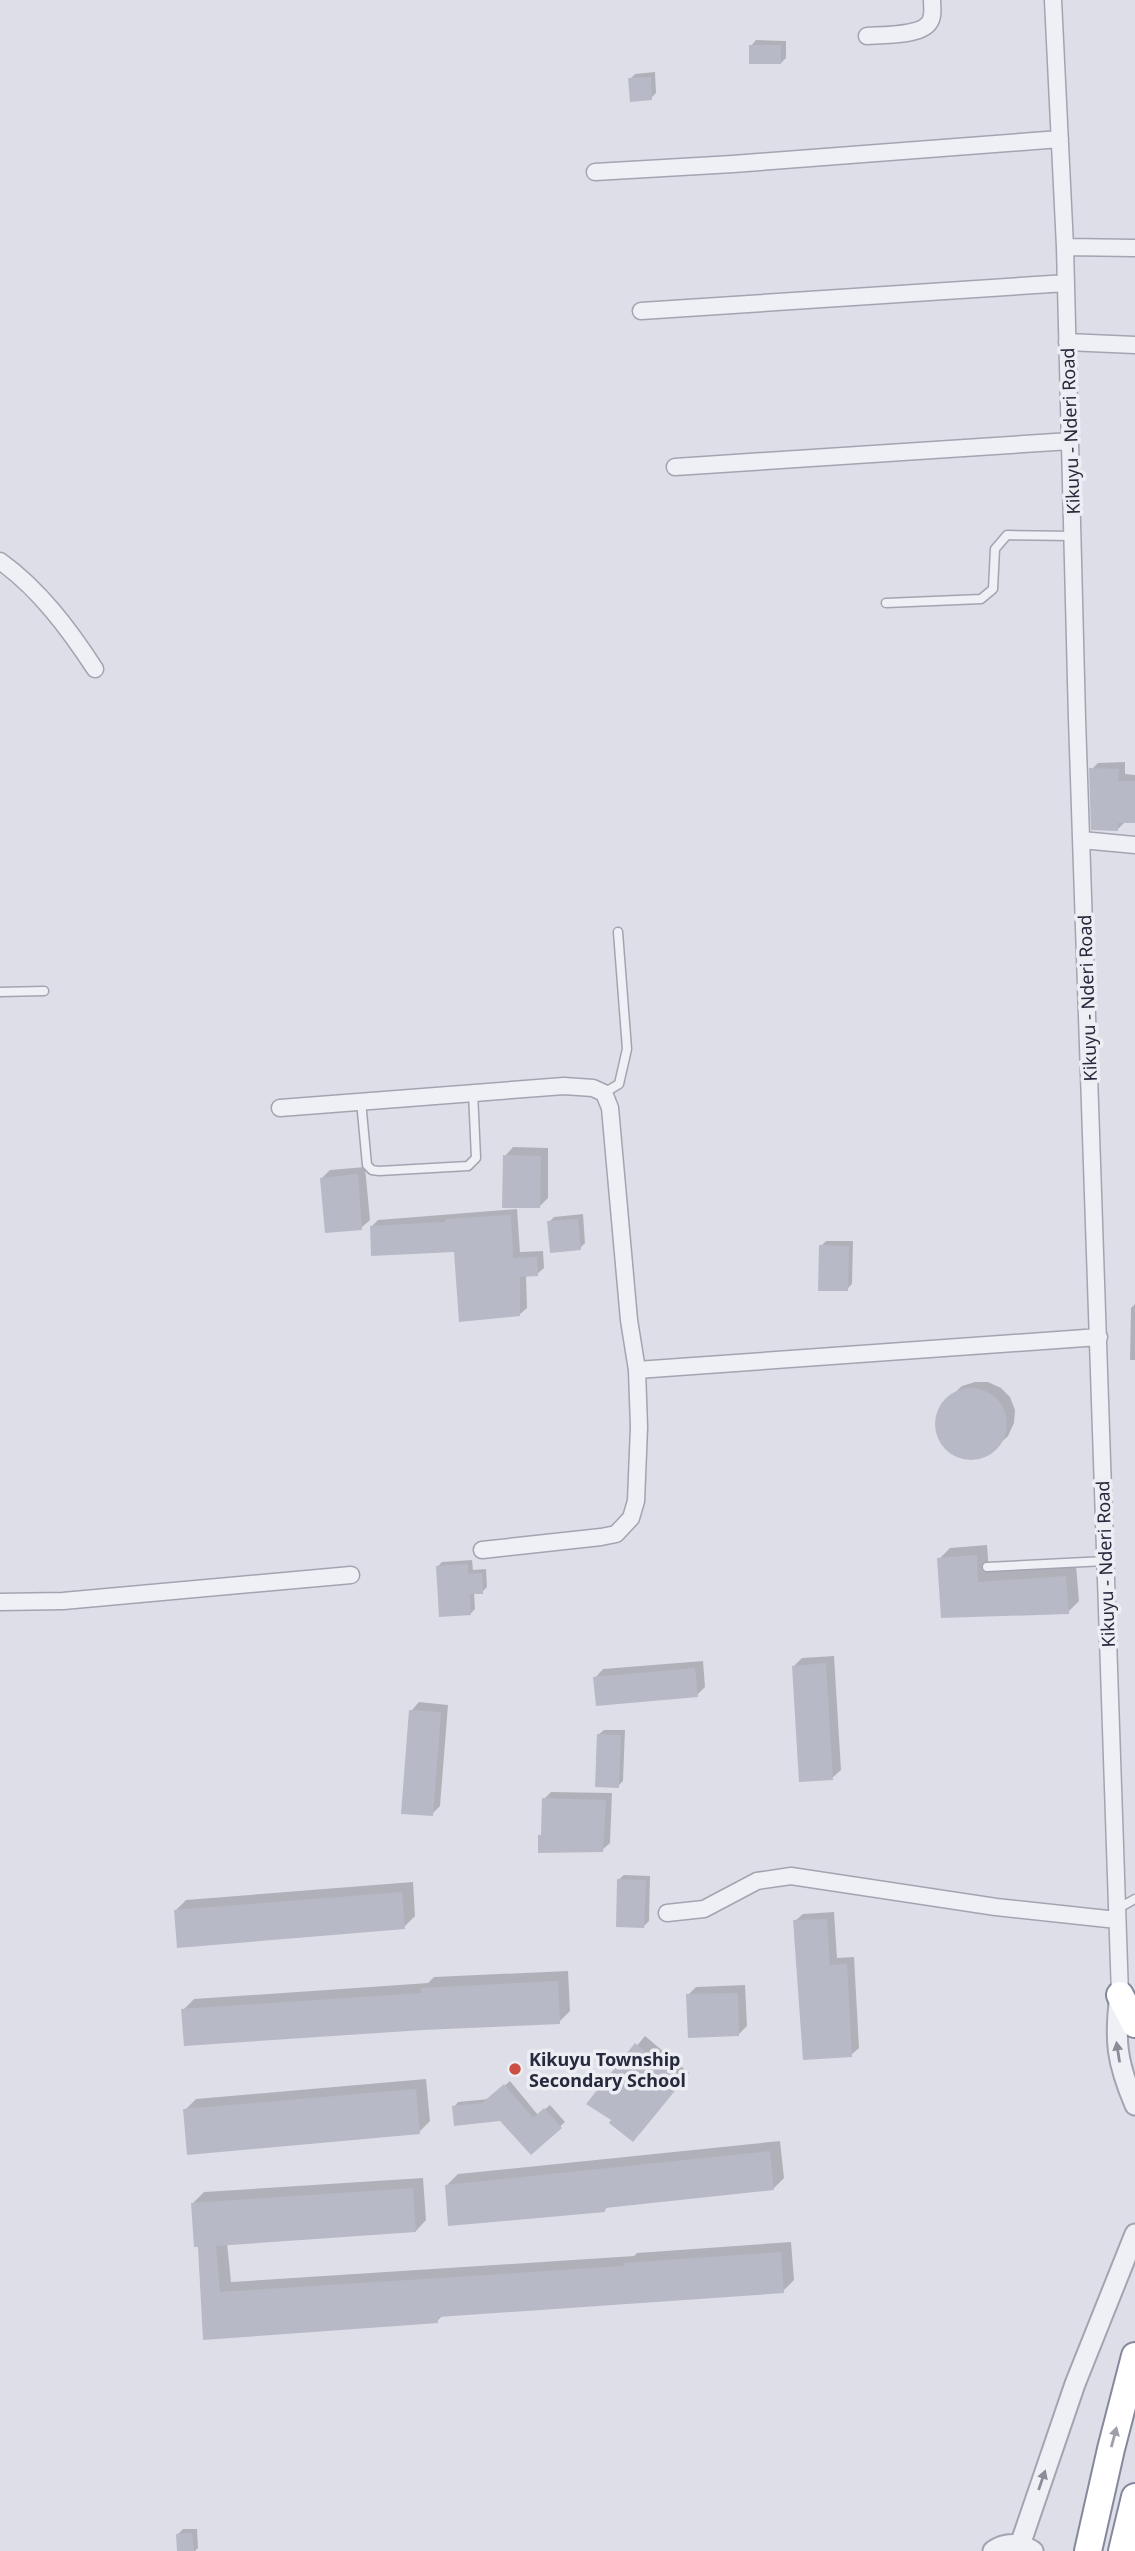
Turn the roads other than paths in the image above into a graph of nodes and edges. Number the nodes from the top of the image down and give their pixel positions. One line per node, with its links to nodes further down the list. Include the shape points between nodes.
1 (932, 0): 3 (street, via 932,16 922,28)
2 (1053, 0): 4 (street, Kikuyu - Nderi Road)
3 (867, 36)
4 (1060, 139): 5 (street); 6 (street, Kikuyu - Nderi Road)
5 (595, 172)
6 (1065, 247): 7 (street); 8 (street, Kikuyu - Nderi Road)
7 (1135, 248)
8 (1066, 283): 9 (street); 10 (street, Kikuyu - Nderi Road)
9 (641, 312)
10 (1068, 342): 11 (street); 12 (street, Kikuyu - Nderi Road)
11 (1135, 345)
12 (1070, 441): 13 (street); 14 (street, Kikuyu - Nderi Road)
13 (675, 467)
14 (1073, 536): 16 (lane, via 1007,535 995,549 993,589 981,599); 18 (street, Kikuyu - Nderi Road)
15 (0, 561): 17 (street, via 40,596)
16 (886, 603)
17 (95, 669)
18 (1082, 840): 19 (street); 27 (street, Kikuyu - Nderi Road)
19 (1135, 845)
20 (618, 932): 24 (lane, via 626,1049 618,1084)
21 (44, 991): 22 (lane)
22 (0, 992)
23 (473, 1092): 24 (street, via 564,1086); 25 (street); 25 (lane, via 476,1154 468,1166 372,1170 367,1165)
24 (604, 1093): 28 (street, via 610,1108)
25 (361, 1100): 26 (street)
26 (280, 1108)
27 (1099, 1336): 28 (street); 30 (street, Kikuyu - Nderi Road)
28 (637, 1370): 29 (street, via 636,1501 625,1527 601,1537)
29 (482, 1550)
30 (1105, 1561): 31 (lane); 36 (street, Kikuyu - Nderi Road)
31 (987, 1567)
32 (351, 1575): 33 (street, via 63,1601)
33 (0, 1602)
34 (1135, 1899): 36 (lane)
35 (667, 1913): 36 (street, via 704,1909 757,1881 791,1876 996,1907)
36 (1117, 1914): 37 (street, Kikuyu - Nderi Road)
37 (1119, 1995): 38 (highway); 39 (street, one-way to 37, via 1116,2048)
38 (1135, 2024)
39 (1135, 2105)
40 (1135, 2234): 43 (street, one-way to 40, via 1075,2384)
41 (1135, 2356): 45 (highway, one-way to 41)
42 (1135, 2497): 46 (highway)
43 (1026, 2548): 44 (street, via 1009,2544)
44 (993, 2551)
45 (1088, 2551)
46 (1122, 2551)

